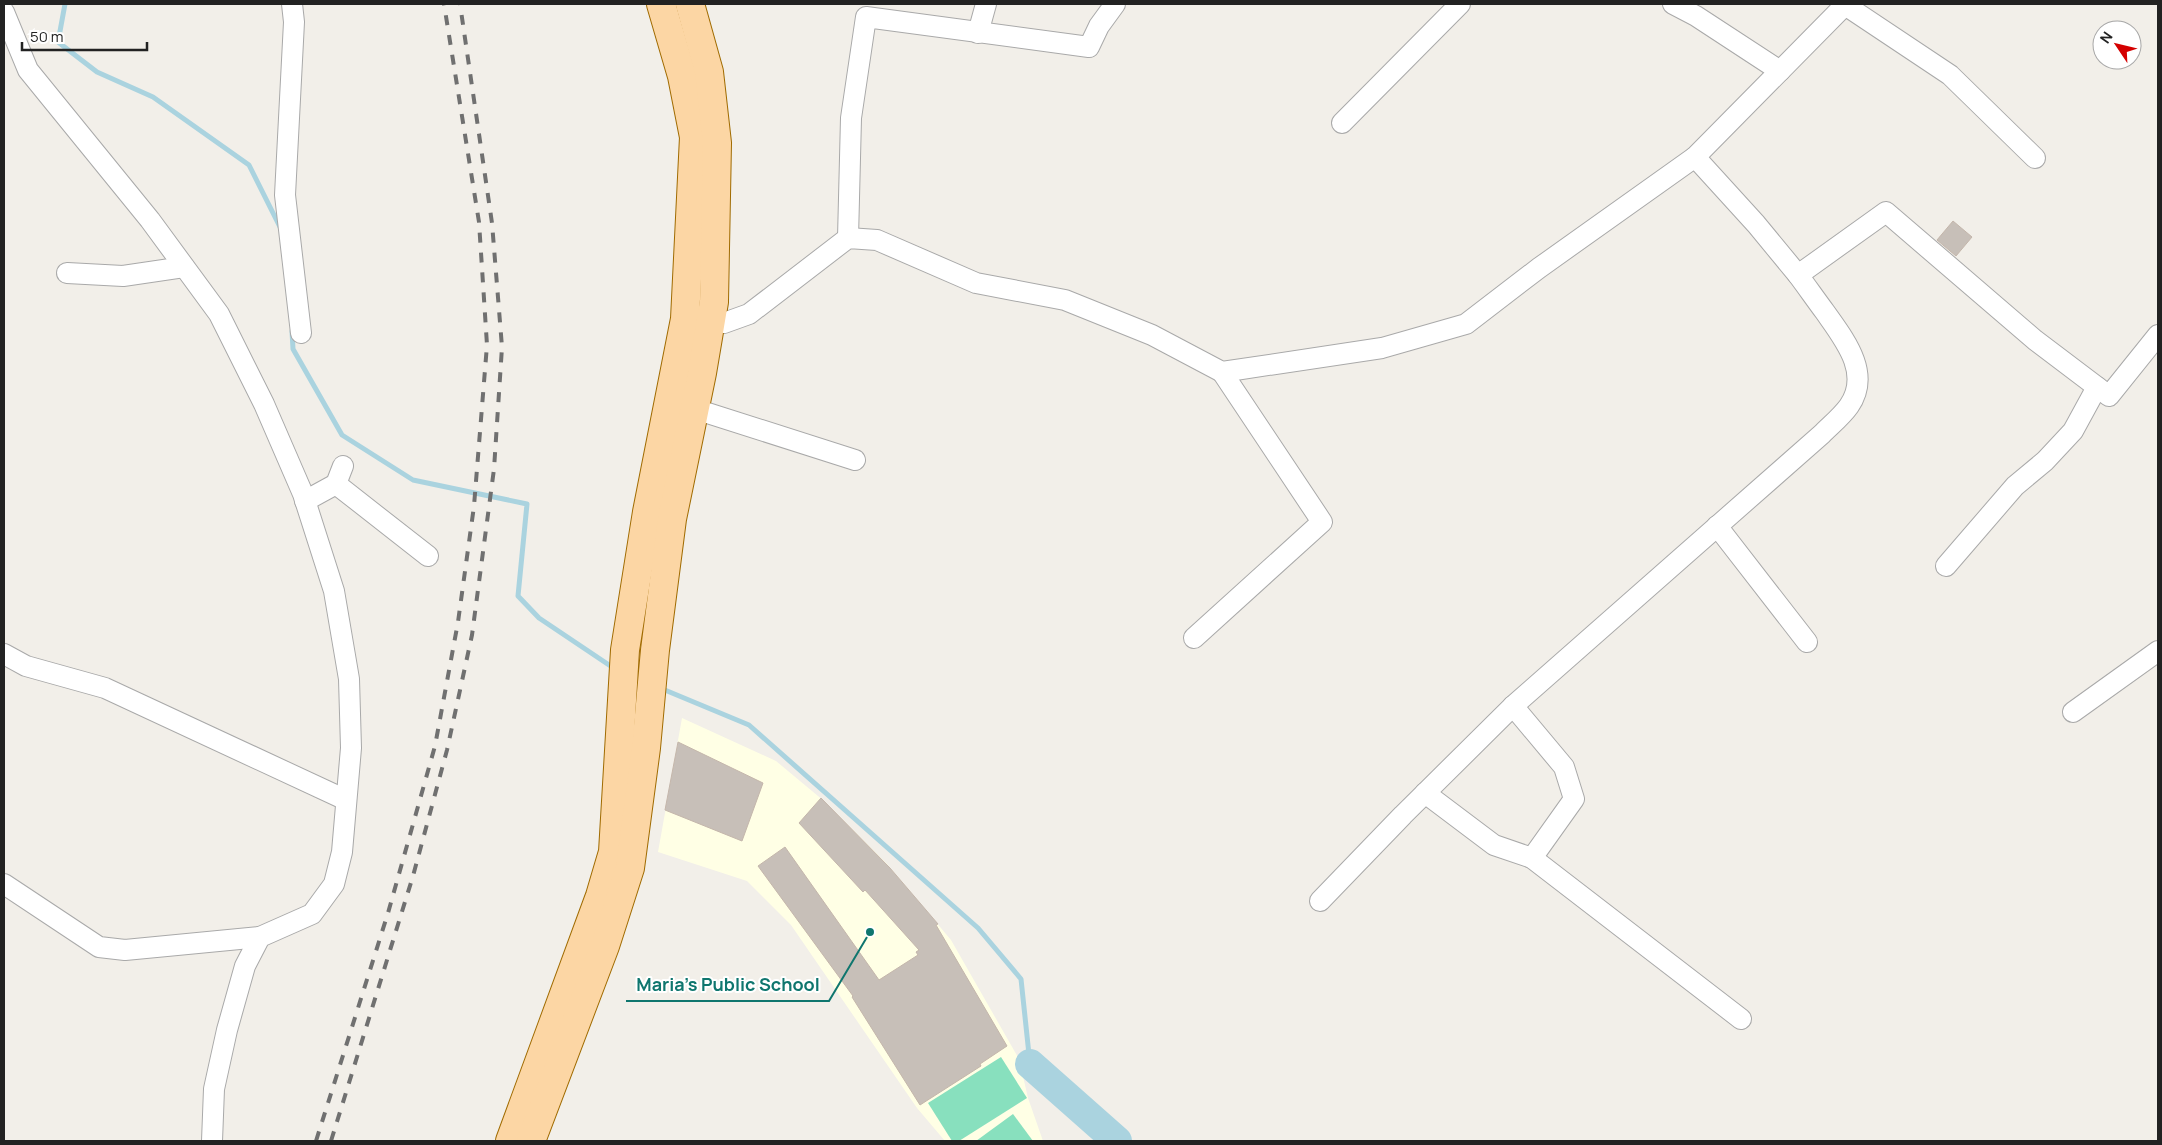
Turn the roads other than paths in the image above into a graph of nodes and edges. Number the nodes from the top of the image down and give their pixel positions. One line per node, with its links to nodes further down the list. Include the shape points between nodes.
1 (292, 4): 20 (street, via 294,22 285,195)
2 (661, 4): 19 (main road, via 682,76 694,137)
3 (690, 4): 19 (main road, via 709,72 717,143 714,302)
4 (986, 4): 10 (street)
5 (1115, 4): 10 (street, via 1089,47)
6 (1460, 4): 12 (street)
7 (1673, 4): 11 (street)
8 (1846, 4): 11 (street); 14 (street, via 1950,75)
9 (4, 12): 16 (street, via 28,70 150,220)
10 (978, 33): 15 (street, via 866,17 851,118)
11 (1780, 71): 13 (street)
12 (1342, 123)
13 (1696, 157): 18 (street); 22 (street, via 1466,324 1382,348)
14 (2035, 158)
15 (848, 238): 19 (street, via 748,314 724,323); 22 (street, via 877,240 976,283 1065,300 1152,335)
16 (184, 267): 17 (street, via 122,276); 26 (street, via 219,314 264,404)
17 (67, 273)
18 (1798, 275): 23 (street, via 1886,212 2035,340); 27 (street, via 1853,354 1858,372 1857,388 1849,406 1822,434)
19 (698, 321): 24 (main road); 44 (main road, via 647,512 625,650 616,831 609,869)
20 (302, 334)
21 (2158, 335): 23 (street, via 2109,396)
22 (1222, 372): 30 (street, via 1322,522)
23 (2097, 387): 29 (street, via 2073,431 2045,461 2015,486)
24 (695, 409): 25 (street); 45 (main road, via 672,519 630,868 606,946)
25 (855, 460)
26 (305, 501): 28 (street, via 340,475); 37 (street, via 334,592 349,679 351,748)
27 (1717, 526): 31 (street); 34 (street)
28 (428, 556)
29 (1946, 566)
30 (1194, 638)
31 (1808, 642)
32 (2158, 651): 35 (street)
33 (4, 654): 37 (street, via 26,666 105,688)
34 (1513, 706): 36 (street); 38 (street, via 1564,767 1574,799)
35 (2073, 712)
36 (1425, 793): 38 (street, via 1494,845); 40 (street)
37 (346, 800): 41 (street, via 342,852 334,884 312,914)
38 (1532, 858): 42 (street)
39 (4, 884): 41 (street, via 99,947 125,950)
40 (1320, 901)
41 (260, 937): 43 (street, via 245,966 227,1030 214,1089)
42 (1741, 1019)
43 (212, 1141)
44 (510, 1141)
45 (531, 1141)

